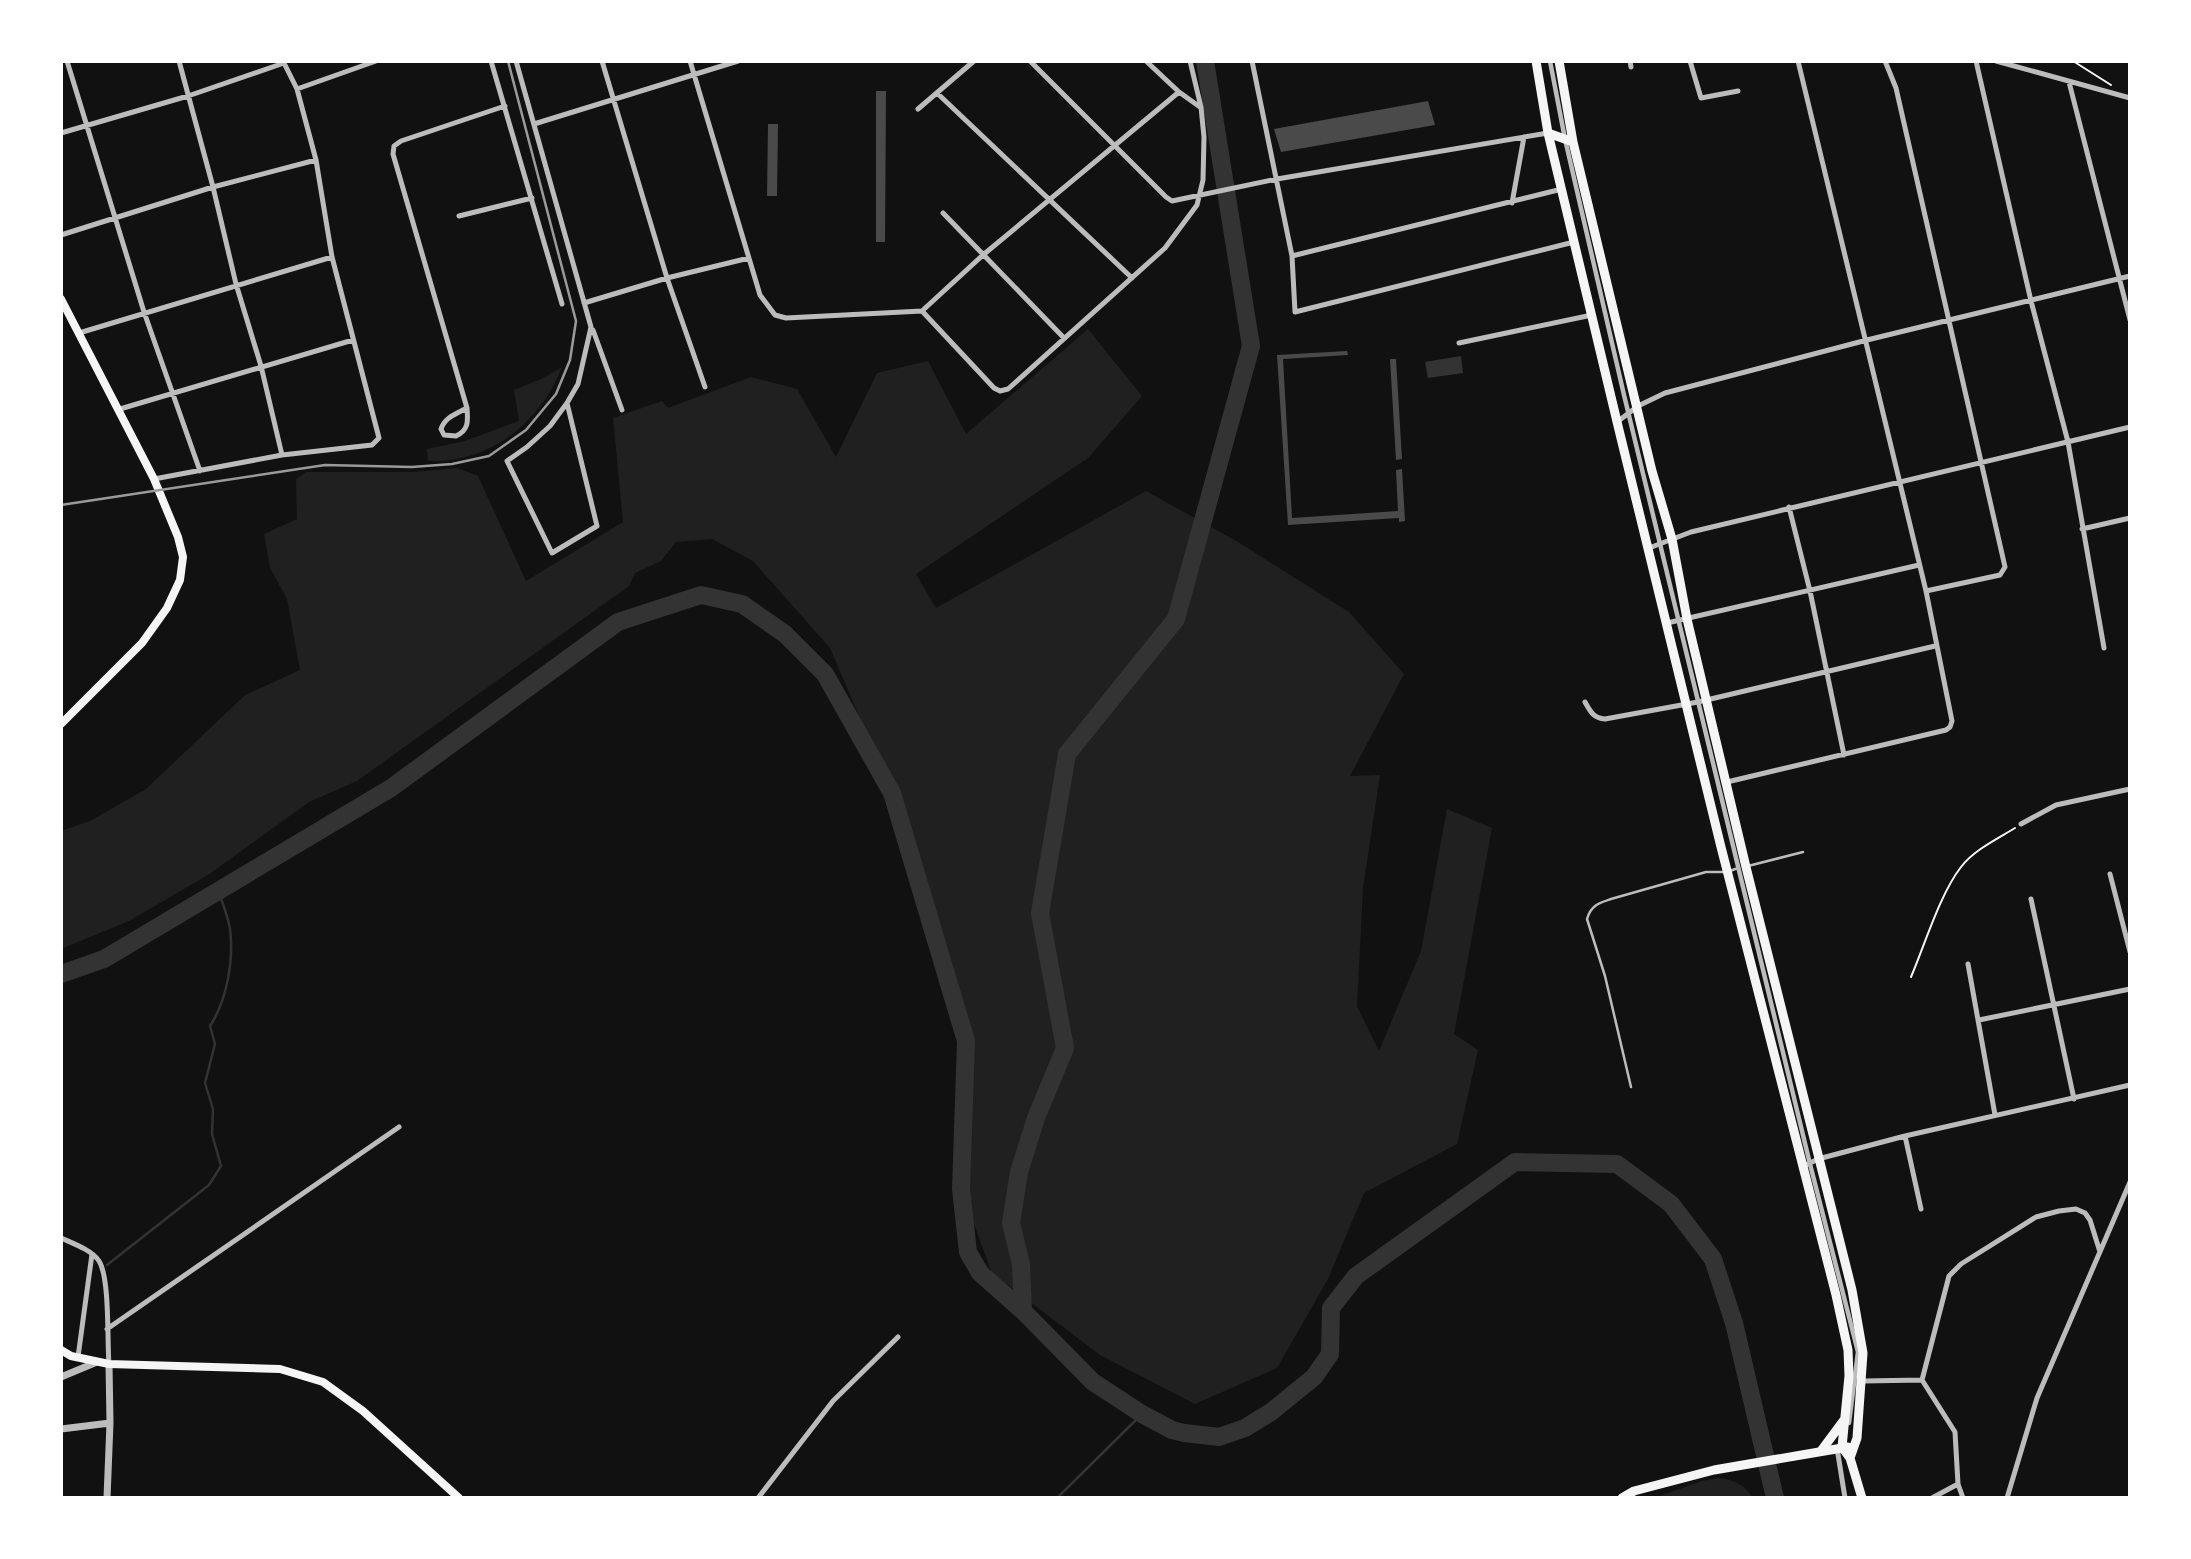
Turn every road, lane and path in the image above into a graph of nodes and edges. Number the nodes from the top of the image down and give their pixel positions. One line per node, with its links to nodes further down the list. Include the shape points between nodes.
1 (66, 61): 38 (street)
2 (179, 61): 31 (street)
3 (376, 61): 26 (street)
4 (491, 61): 34 (street)
5 (516, 61): 37 (street)
6 (602, 61): 33 (street)
7 (690, 61): 24 (street)
8 (738, 61): 24 (street)
9 (974, 61): 30 (street)
10 (1030, 61): 43 (street)
11 (1146, 61): 29 (street)
12 (1190, 61): 35 (street)
13 (1252, 61): 45 (street)
14 (1535, 61): 40 (main road)
15 (1550, 61): 42 (street)
16 (1559, 61): 42 (main road)
17 (1690, 61): 28 (street, via 1701,98)
18 (1798, 61): 80 (street)
19 (1885, 61): 75 (street, via 1896,88)
20 (1976, 61): 67 (street)
21 (1996, 61): 25 (street)
22 (2073, 61): 27 (path)
23 (283, 62): 26 (street); 31 (street)
24 (694, 74): 33 (street); 60 (street)
25 (2068, 82): 32 (street); 64 (street)
26 (297, 89): 44 (street)
27 (2118, 89)
28 (1738, 91)
29 (1179, 92): 35 (street); 43 (street)
30 (937, 93): 36 (street); 50 (street)
31 (188, 96): 38 (street); 46 (street)
32 (2130, 97)
33 (612, 99): 37 (street); 62 (street)
34 (505, 106): 49 (street); 87 (street, via 394,146)
35 (1200, 107): 48 (street, via 1205,152)
36 (918, 109)
37 (534, 124): 68 (street)
38 (85, 125): 39 (street); 54 (street)
39 (61, 133)
40 (1548, 133): 41 (street); 42 (main road); 47 (main road)
41 (1524, 137): 45 (street); 51 (street)
42 (1569, 141): 86 (main road); 90 (street)
43 (1115, 147): 48 (street, via 1166,197 1180,201); 50 (street)
44 (316, 160): 46 (street); 59 (street)
45 (1276, 178): 48 (street); 58 (street)
46 (213, 187): 54 (street); 65 (street)
47 (1562, 190): 51 (street); 56 (main road)
48 (1200, 196): 63 (street, via 1172,241)
49 (532, 198): 53 (street); 69 (street)
50 (1049, 202): 57 (street); 63 (street)
51 (1512, 203): 58 (street)
52 (943, 213): 57 (street)
53 (459, 216)
54 (113, 218): 55 (street); 72 (street)
55 (61, 235)
56 (1574, 242): 58 (street, via 1295,312); 73 (main road)
57 (983, 255): 71 (street); 78 (street)
58 (1292, 256)
59 (332, 257): 65 (street); 79 (street)
60 (748, 258): 62 (street); 71 (street, via 760,295 775,315)
61 (2130, 276): 64 (street)
62 (667, 278): 68 (street); 83 (street)
63 (1132, 278): 78 (street)
64 (2120, 278): 67 (street); 74 (street)
65 (236, 284): 72 (street); 82 (street)
66 (61, 299): 70 (main road)
67 (2031, 301): 75 (street); 93 (street)
68 (584, 303): 76 (street)
69 (562, 304)
70 (64, 311): 77 (main road)
71 (922, 311): 78 (street, via 1000,391 1008,389)
72 (144, 312): 77 (street); 84 (street)
73 (1592, 315): 81 (street); 91 (main road)
74 (2130, 320)
75 (1948, 321): 80 (street); 95 (street)
76 (592, 327): 85 (street, via 578,384); 89 (street)
77 (79, 333): 88 (main road)
78 (1064, 338)
79 (354, 340): 82 (street); 94 (street, via 379,441)
80 (1867, 340): 86 (street, via 1665,393); 98 (street)
81 (1459, 344)
82 (261, 366): 84 (street); 94 (street)
83 (705, 387)
84 (173, 392): 88 (street); 96 (street)
85 (567, 403): 85 (street, via 550,426 507,461 552,553 597,526)
86 (1637, 406): 90 (street); 102 (main road)
87 (467, 408): 87 (street, via 466,429 456,436 444,435 443,423)
88 (120, 409): 97 (main road)
89 (622, 410)
90 (1628, 413): 91 (street); 103 (street)
91 (1617, 422): 104 (main road)
92 (2130, 427): 93 (street)
93 (2067, 442): 95 (street); 101 (street)
94 (282, 455): 96 (street)
95 (1980, 462): 98 (street); 107 (street, via 2003,572)
96 (200, 471): 97 (street)
97 (153, 479): 116 (main road, via 178,537 183,557 180,580 142,643)
98 (1899, 481): 99 (street); 105 (street)
99 (1789, 508): 102 (street); 106 (street)
100 (2130, 518): 101 (street)
101 (2082, 529): 111 (street)
102 (1672, 539): 103 (street); 108 (main road)
103 (1660, 544): 104 (street); 108 (street)
104 (1649, 548): 109 (main road)
105 (1919, 565): 106 (street); 107 (street)
106 (1810, 591): 108 (street); 112 (street)
107 (1926, 591): 110 (street)
108 (1683, 619): 109 (street); 113 (main road)
109 (1667, 623): 115 (main road)
110 (1935, 646): 112 (street); 117 (street, via 1950,727)
111 (2104, 648)
112 (1825, 673): 113 (street); 117 (street)
113 (1703, 701): 115 (street); 118 (main road); 122 (street)
114 (1585, 702): 115 (street, via 1598,719)
115 (1686, 705): 123 (main road)
116 (61, 724)
117 (1844, 755): 118 (street)
118 (1727, 782): 122 (main road)
119 (2130, 789): 120 (street, via 2056,804)
120 (2021, 824): 128 (path, via 1962,865 1949,885)
121 (1803, 852): 122 (lane)
122 (1742, 867): 123 (lane); 138 (main road)
123 (1727, 872): 133 (lane, via 1706,872 1597,903 1589,910 1587,919); 138 (main road)
124 (2110, 874): 126 (street)
125 (2031, 899): 130 (street)
126 (2130, 951)
127 (1968, 964): 131 (street)
128 (1911, 977)
129 (2130, 989): 130 (street)
130 (2055, 1006): 131 (street); 134 (street)
131 (1979, 1020): 135 (street)
132 (2130, 1085): 134 (street)
133 (1631, 1087)
134 (2074, 1099): 135 (street)
135 (1995, 1115): 137 (street)
136 (399, 1127): 144 (street)
137 (1905, 1136): 138 (street); 140 (street)
138 (1811, 1163): 152 (main road, via 1861,1335); 153 (main road, via 1848,1350); 156 (street, via 1858,1352)
139 (2130, 1182): 142 (street)
140 (1922, 1209)
141 (61, 1238): 143 (street)
142 (2100, 1252): 151 (street, via 2085,1213 2059,1210 2036,1217 1961,1265 1949,1276 1942,1296); 170 (street, via 2037,1398)
143 (92, 1254): 144 (street, via 103,1273); 147 (street)
144 (107, 1329): 149 (street)
145 (898, 1337): 164 (street, via 833,1401)
146 (61, 1350): 147 (main road)
147 (78, 1357): 148 (main road)
148 (97, 1362): 149 (main road); 150 (street)
149 (108, 1364): 154 (street); 163 (main road, via 280,1369 323,1382 363,1411)
150 (61, 1377)
151 (1922, 1380): 152 (street); 161 (street, via 1955,1432)
152 (1863, 1381): 157 (main road)
153 (1844, 1418): 158 (main road); 159 (main road)
154 (110, 1423): 155 (street); 162 (street)
155 (61, 1429)
156 (1847, 1431)
157 (1856, 1446): 158 (main road); 160 (main road)
158 (1840, 1448): 159 (main road); 160 (main road); 166 (street)
159 (1816, 1451): 165 (main road, via 1714,1470)
160 (1850, 1458): 167 (main road)
161 (1958, 1483): 168 (street); 169 (street)
162 (107, 1498)
163 (459, 1498)
164 (758, 1498)
165 (1622, 1498)
166 (1845, 1498)
167 (1862, 1498)
168 (1932, 1498)
169 (1963, 1498)
170 (2007, 1498)

